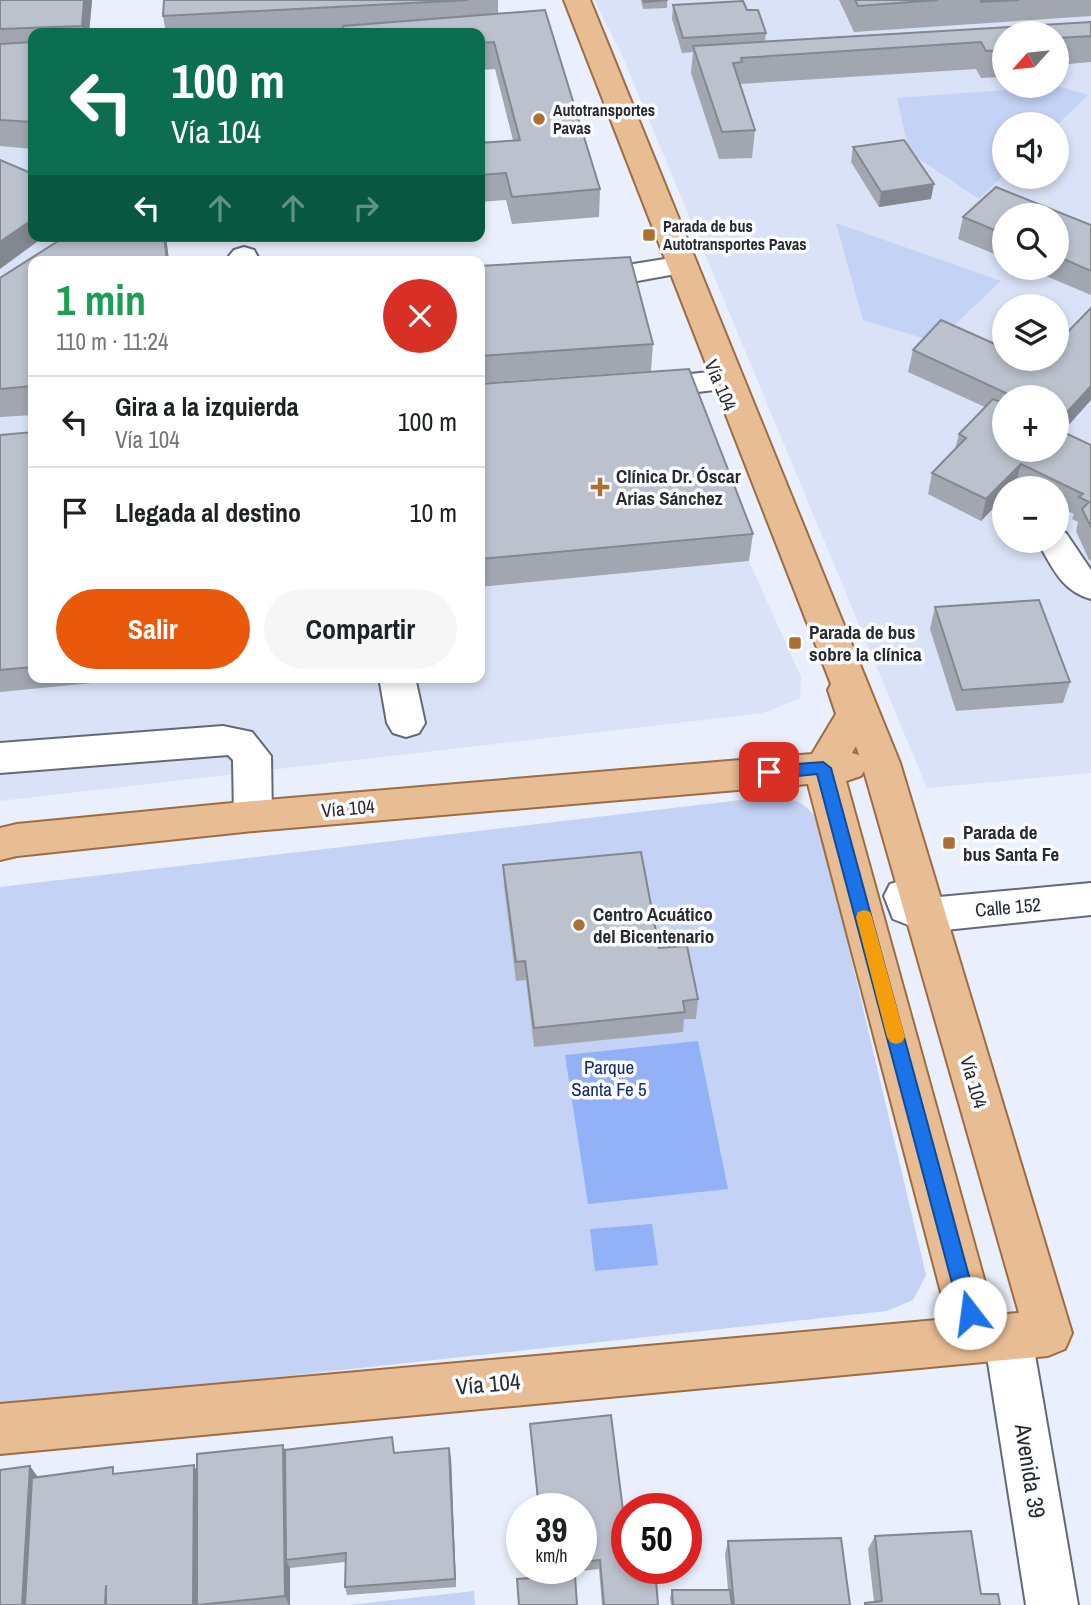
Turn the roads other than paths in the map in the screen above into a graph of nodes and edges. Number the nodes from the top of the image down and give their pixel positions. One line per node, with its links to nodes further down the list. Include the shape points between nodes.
1 (558, 0): 3 (main road, Vía 104)
2 (577, 0): 13 (main road, Vía 104)
3 (671, 268): 4 (street); 5 (main road, Vía 104)
4 (485, 284)
5 (719, 382): 6 (street); 10 (main road, Vía 104)
6 (616, 391)
7 (1061, 553): 8 (street, via 1075,576)
8 (1091, 587)
9 (398, 683): 11 (street)
10 (855, 715): 13 (street); 14 (main road)
11 (406, 723)
12 (0, 758): 15 (street, via 239,742 252,756)
13 (875, 764): 14 (main road, Vía 104); 18 (main road, Vía 104)
14 (823, 768): 15 (main road, Vía 104); 19 (main road)
15 (253, 816): 16 (main road, Vía 104)
16 (0, 844)
17 (1091, 899): 18 (street, Calle 152)
18 (926, 915): 19 (main road, Vía 104, via 1048,1333)
19 (992, 1338): 20 (main road, Vía 104); 21 (street, Avenida 39)
20 (0, 1429)
21 (1052, 1605)

